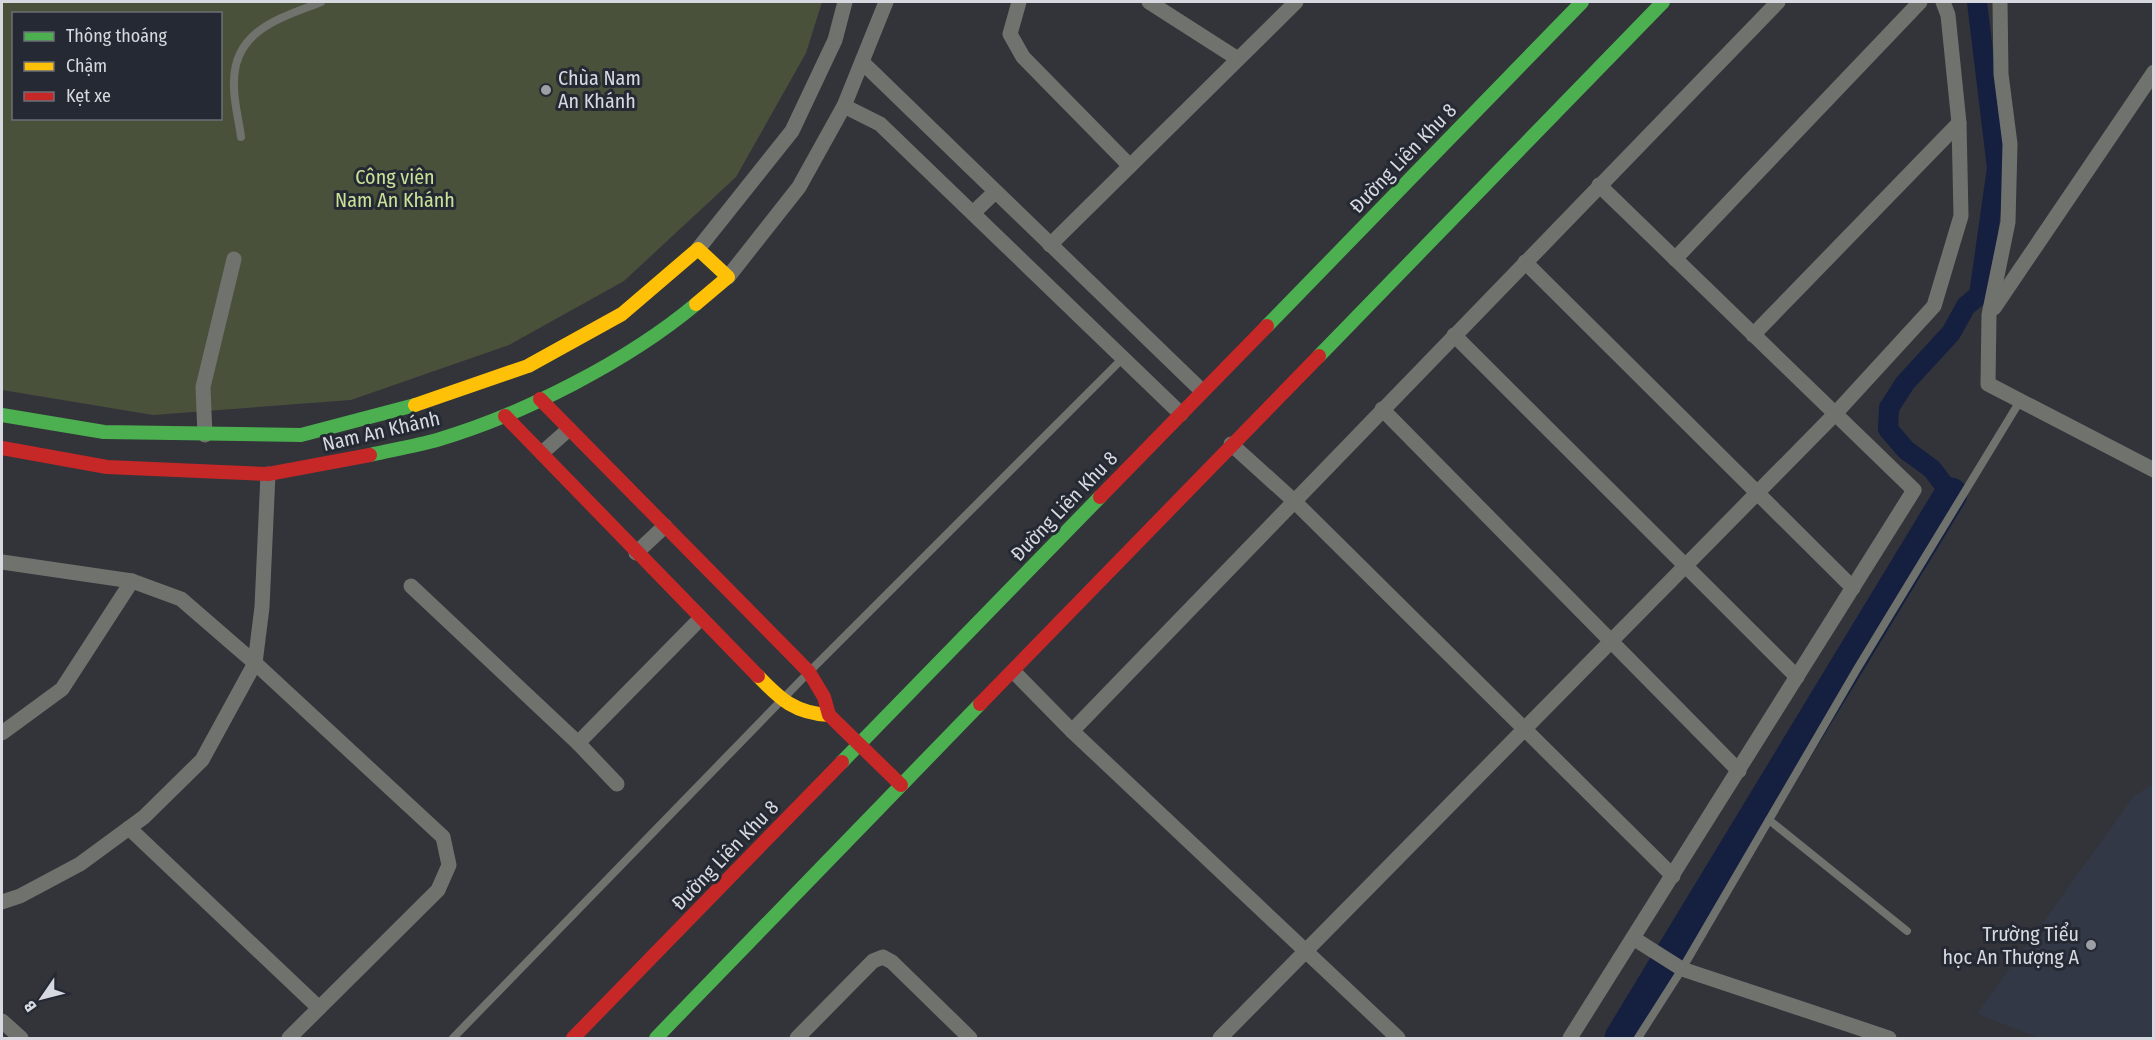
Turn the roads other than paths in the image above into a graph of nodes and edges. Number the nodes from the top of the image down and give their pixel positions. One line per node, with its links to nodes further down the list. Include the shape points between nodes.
1 (321, 2): 18 (lane, via 259,28 245,42 233,82)
2 (845, 2): 24 (street, via 835,40 792,131)
3 (886, 2): 14 (street)
4 (1019, 2): 19 (street, via 1010,34 1023,57)
5 (1149, 2): 13 (street)
6 (1296, 2): 13 (street)
7 (1582, 2): 33 (street, Đường Liên Khu 8)
8 (1663, 2): 43 (street)
9 (1778, 2): 20 (street)
10 (1920, 2): 26 (street)
11 (1942, 2): 17 (street, via 1948,15)
12 (2000, 2): 29 (street, via 2001,74 2010,144 2008,222)
13 (1238, 59): 19 (street)
14 (862, 62): 16 (street); 21 (street)
15 (2154, 72): 29 (street)
16 (844, 106): 22 (street, via 880,124); 28 (street, via 799,187)
17 (1959, 123): 31 (street); 39 (street, via 1961,216 1934,306)
18 (241, 137)
19 (1130, 166): 23 (street)
20 (1599, 185): 26 (street); 27 (street)
21 (995, 192): 22 (street); 23 (street)
22 (973, 213): 32 (street)
23 (1050, 245): 33 (street)
24 (698, 249): 28 (street); 42 (street, Nam An Khánh, via 622,314 528,366 413,406 301,435)
25 (234, 259): 42 (street, via 203,387)
26 (1675, 259): 31 (street)
27 (1525, 262): 30 (street); 48 (street)
28 (728, 277): 34 (street, Nam An Khánh, via 678,319 609,363)
29 (1989, 315): 35 (street, via 1988,384)
30 (1454, 335): 36 (street); 53 (street)
31 (1752, 335): 39 (street)
32 (1123, 358): 37 (street); 60 (lane)
33 (1202, 391): 37 (street, Đường Liên Khu 8)
34 (540, 399): 40 (street, Nam An Khánh); 41 (street)
35 (2020, 401): 46 (street); 73 (lane)
36 (1382, 409): 49 (street); 58 (street)
37 (1180, 414): 69 (street, Đường Liên Khu 8)
38 (2, 415): 42 (street, Nam An Khánh, via 104,432)
39 (1834, 415): 48 (street); 56 (street, via 1914,490)
40 (505, 416): 45 (street); 47 (street, Nam An Khánh, via 437,440)
41 (569, 429): 45 (street); 50 (street)
42 (205, 435)
43 (1232, 444): 49 (street); 61 (street)
44 (2, 448): 47 (street, Nam An Khánh, via 107,467)
45 (542, 453): 51 (street)
46 (2154, 470)
47 (268, 474): 59 (street, via 262,607)
48 (1757, 494): 53 (street); 56 (street)
49 (1293, 500): 65 (street); 66 (street)
50 (665, 526): 51 (street); 60 (street)
51 (636, 553): 57 (street)
52 (2, 562): 54 (street)
53 (1686, 565): 58 (street); 62 (street)
54 (132, 581): 59 (street, via 181,599); 67 (street, via 62,689)
55 (411, 586): 68 (street)
56 (1853, 588): 62 (street)
57 (700, 619): 63 (street); 68 (street)
58 (1612, 641): 65 (street); 70 (street)
59 (255, 663): 74 (street, via 202,760); 81 (street, via 443,837 449,865 438,890)
60 (809, 672): 63 (lane); 64 (street, via 824,697)
61 (1014, 672): 66 (street); 72 (street)
62 (1797, 677): 70 (street)
63 (782, 701): 64 (street, via 810,714); 86 (lane)
64 (829, 715): 69 (street)
65 (1524, 730): 75 (street); 79 (street)
66 (1072, 731): 79 (street)
67 (2, 733)
68 (578, 743): 71 (street)
69 (859, 744): 72 (street); 87 (street, Đường Liên Khu 8)
70 (1739, 771): 75 (street)
71 (617, 784)
72 (901, 785): 88 (street)
73 (1769, 820): 77 (lane); 80 (lane)
74 (129, 828): 76 (street, via 80,864); 81 (street)
75 (1672, 876): 78 (street)
76 (2, 902)
77 (1907, 931)
78 (1634, 939): 80 (street); 92 (street)
79 (1305, 952): 90 (street); 91 (street)
80 (1682, 969): 93 (lane); 94 (street)
81 (319, 1008): 85 (street)
82 (2, 1021): 84 (street)
83 (960, 1035): 89 (street, via 883,957 873,961)
84 (21, 1038)
85 (290, 1038)
86 (453, 1038)
87 (573, 1038)
88 (656, 1038)
89 (797, 1038)
90 (1220, 1038)
91 (1398, 1038)
92 (1570, 1038)
93 (1638, 1038)
94 (1889, 1038)

